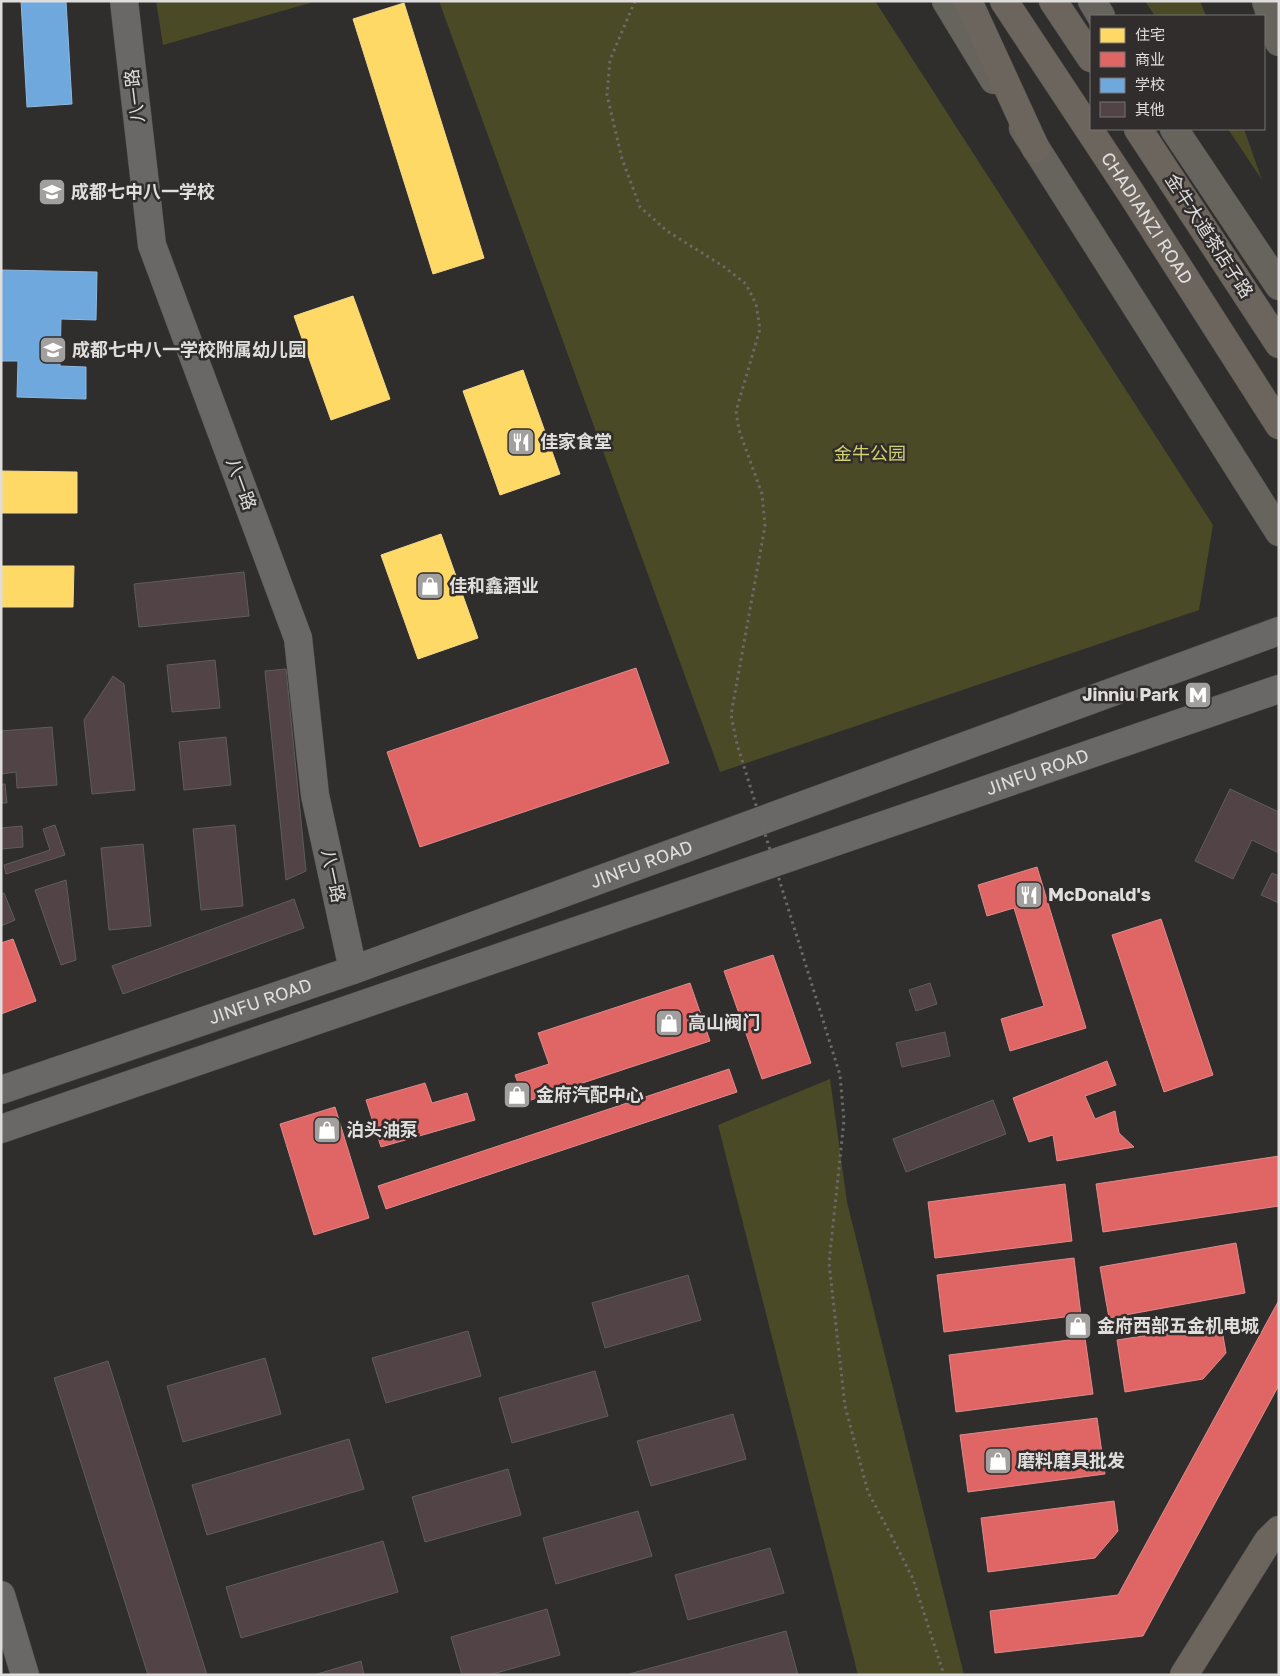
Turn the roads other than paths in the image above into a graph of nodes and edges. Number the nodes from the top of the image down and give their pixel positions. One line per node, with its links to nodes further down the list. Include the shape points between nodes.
1 (124, 1): 20 (street, 八一路, via 152,245 298,638 315,795)
2 (946, 1): 13 (main road)
3 (968, 1): 13 (highway)
4 (1004, 1): 16 (highway, CHADIANZI ROAD)
5 (1053, 1): 10 (highway)
6 (1092, 1): 8 (main road)
7 (1266, 1): 9 (main road)
8 (1100, 15)
9 (1279, 42)
10 (1090, 56)
11 (1139, 130): 15 (highway, 金牛大道茶店子路)
12 (1175, 130): 14 (main road)
13 (1036, 149): 17 (main road)
14 (1279, 286)
15 (1279, 344)
16 (1279, 425)
17 (1279, 532)
18 (1279, 631): 20 (street, JINFU ROAD)
19 (1279, 689): 22 (street, JINFU ROAD)
20 (353, 970): 21 (street, JINFU ROAD)
21 (1, 1090)
22 (1, 1129)
23 (1275, 1531): 26 (highway)
24 (1, 1595): 25 (street)
25 (24, 1675)
26 (1184, 1675)

